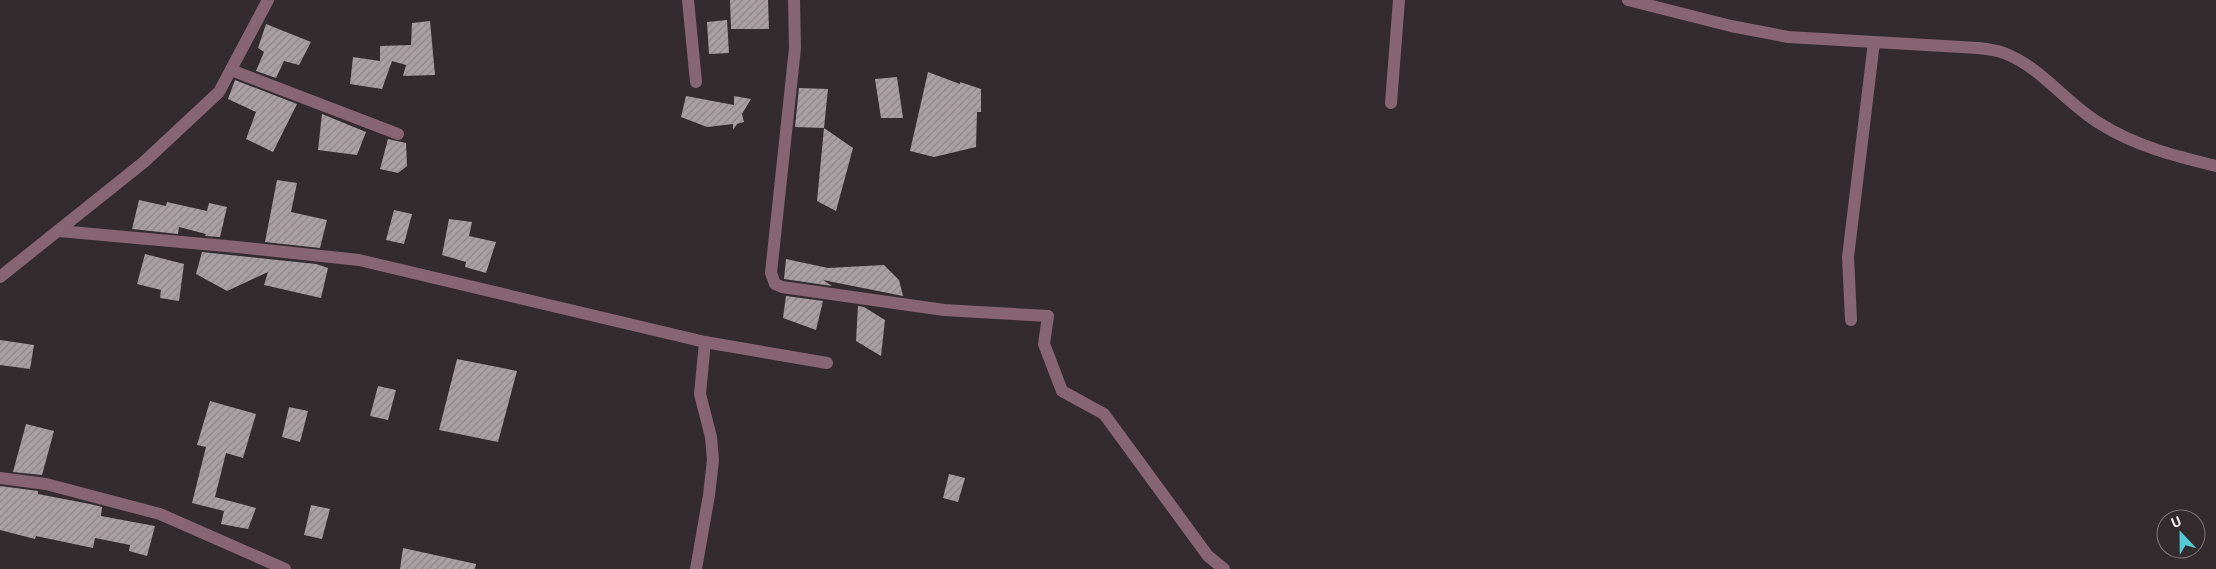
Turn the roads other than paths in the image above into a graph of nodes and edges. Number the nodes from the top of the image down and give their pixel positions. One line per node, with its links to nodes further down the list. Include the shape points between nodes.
1 (268, 0): 7 (street)
2 (688, 0): 8 (street)
3 (794, 0): 20 (street, via 795,48 771,273 775,284 782,288 944,310 1048,316 1044,344 1062,391 1104,414 1208,556)
4 (1399, 0): 9 (street)
5 (1628, 0): 6 (street, via 1788,38)
6 (1874, 42): 11 (street, via 1978,48 2003,53 2022,62 2097,122 2116,133 2160,152); 14 (street, via 1848,257)
7 (231, 70): 10 (street); 12 (street, via 216,95 144,162)
8 (696, 82)
9 (1391, 103)
10 (398, 134)
11 (2216, 166)
12 (59, 231): 13 (street); 15 (street, via 359,260)
13 (0, 278)
14 (1851, 320)
15 (705, 342): 16 (street); 19 (street, via 700,394 713,460)
16 (827, 363)
17 (0, 478): 18 (street, via 46,484 160,514)
18 (284, 569)
19 (696, 569)
20 (1224, 569)

